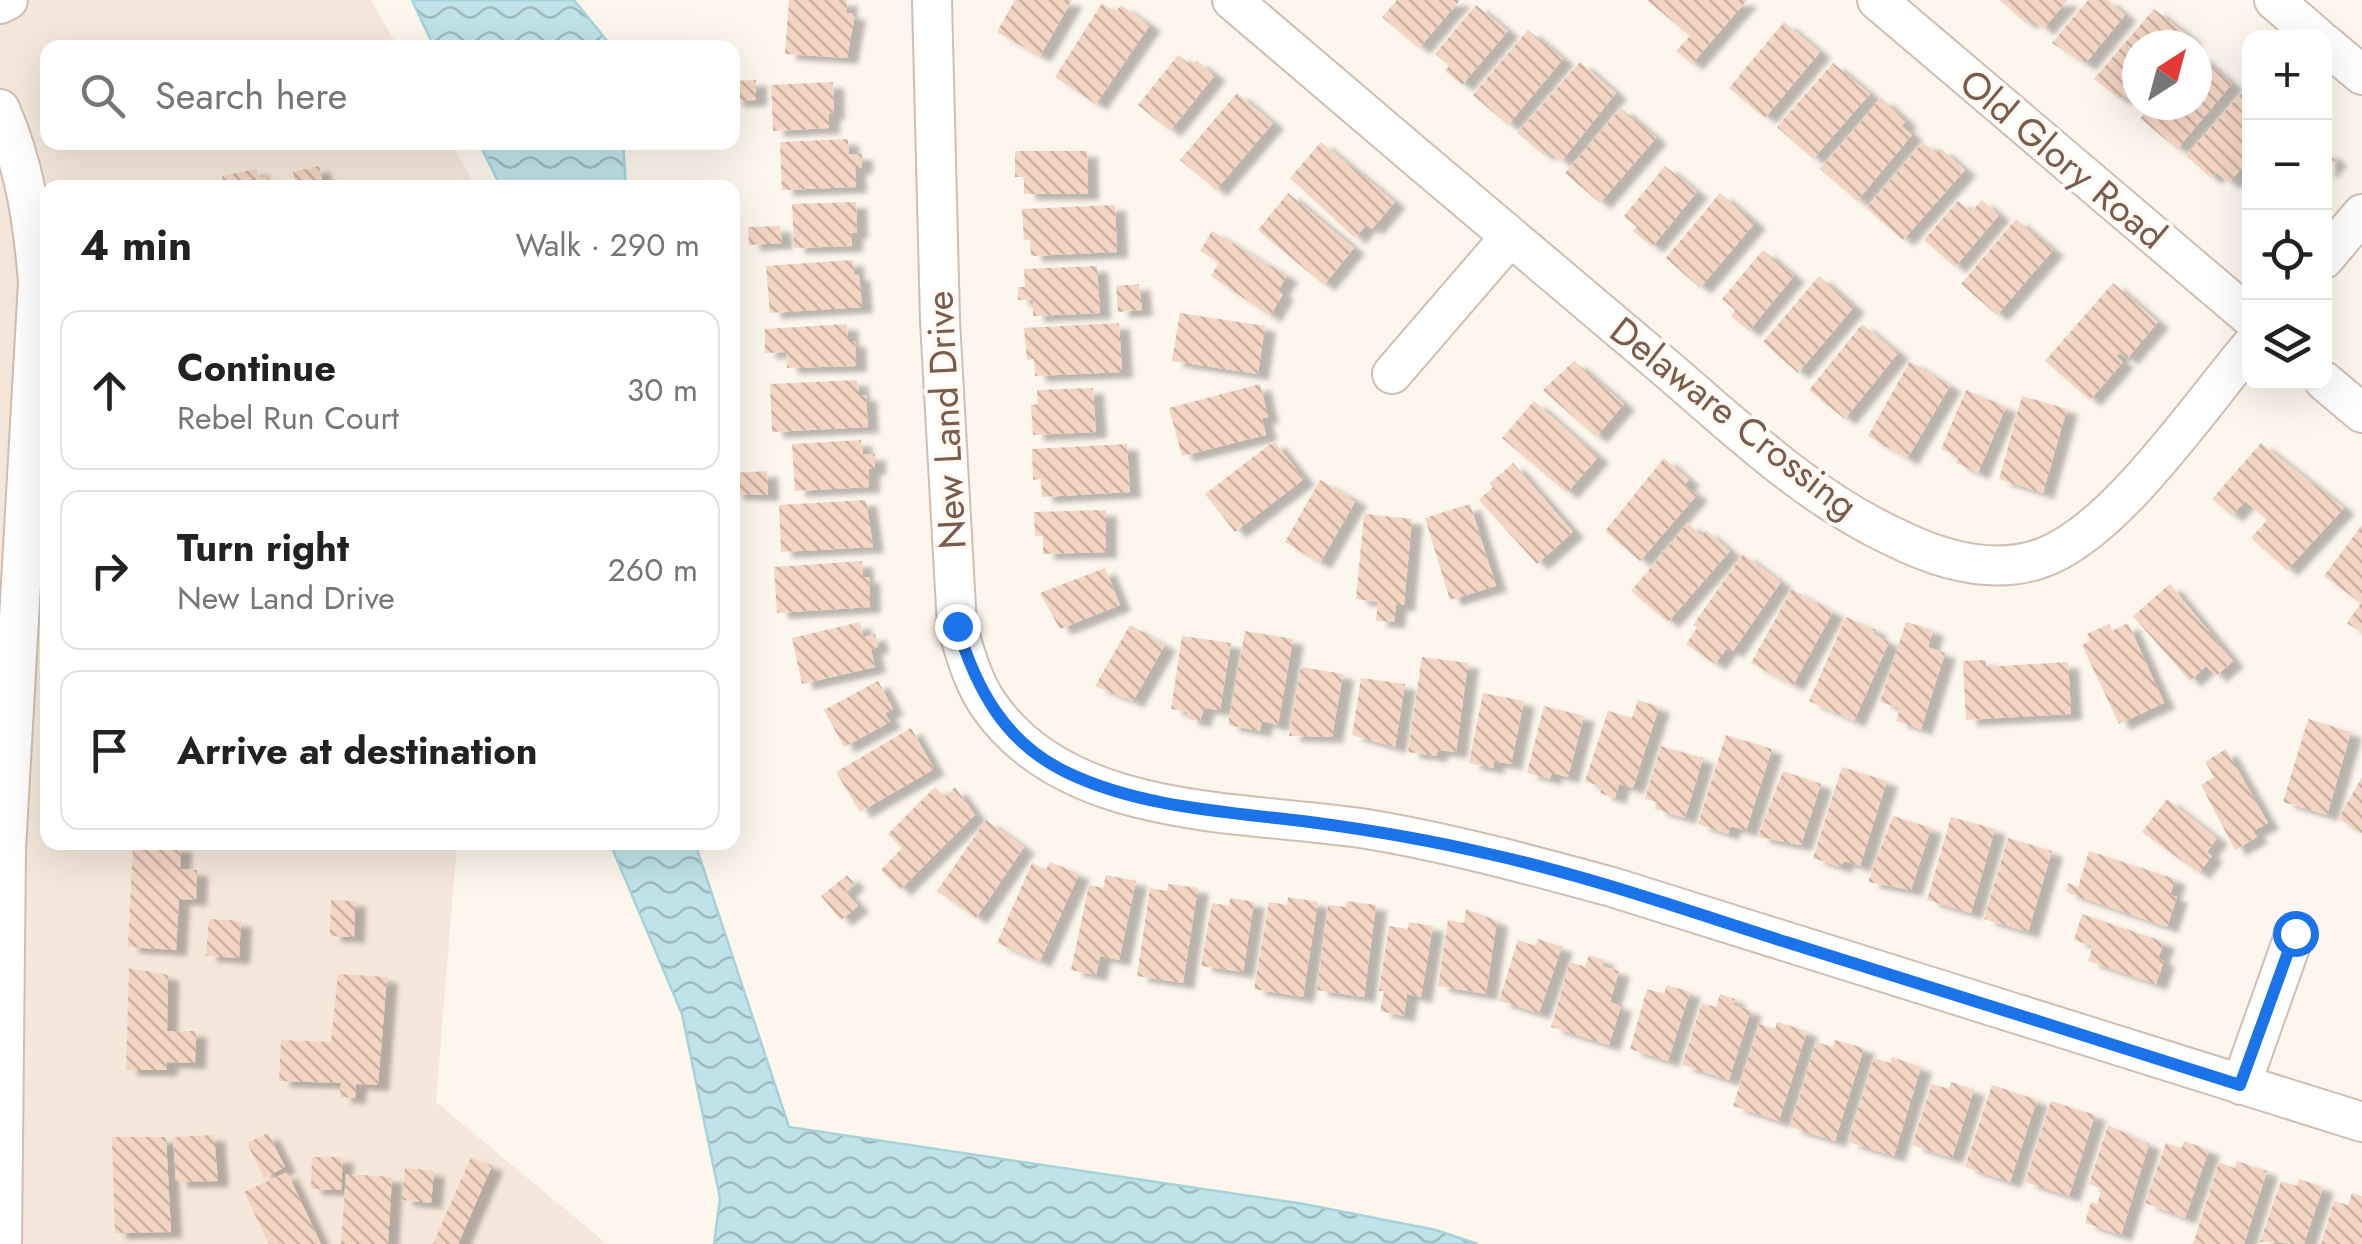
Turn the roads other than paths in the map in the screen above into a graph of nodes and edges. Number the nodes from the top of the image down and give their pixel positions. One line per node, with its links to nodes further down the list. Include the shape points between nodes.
1 (8, 0): 6 (street)
2 (932, 0): 21 (street, New Land Drive, via 957,626 972,674 1014,736 1069,774 1135,795 1491,854)
3 (1232, 0): 12 (street, Delaware Crossing)
4 (1877, 0): 14 (street, Old Glory Road)
5 (2274, 0): 7 (street)
6 (0, 4)
7 (2309, 30)
8 (2332, 50): 9 (street)
9 (2362, 75)
10 (0, 109): 19 (street, via 32,212 38,282)
11 (2362, 214): 13 (street)
12 (1510, 237): 15 (street, Delaware Crossing, via 1820,494 1894,538 1958,562 1994,566 2069,547 2103,521); 16 (street)
13 (2332, 250)
14 (2242, 310)
15 (2242, 357)
16 (1392, 374)
17 (2332, 388): 18 (street)
18 (2362, 413)
19 (7, 748): 23 (street)
20 (2295, 933): 21 (street)
21 (2240, 1085): 22 (street, New Land Drive)
22 (2362, 1122)
23 (2, 1244)

